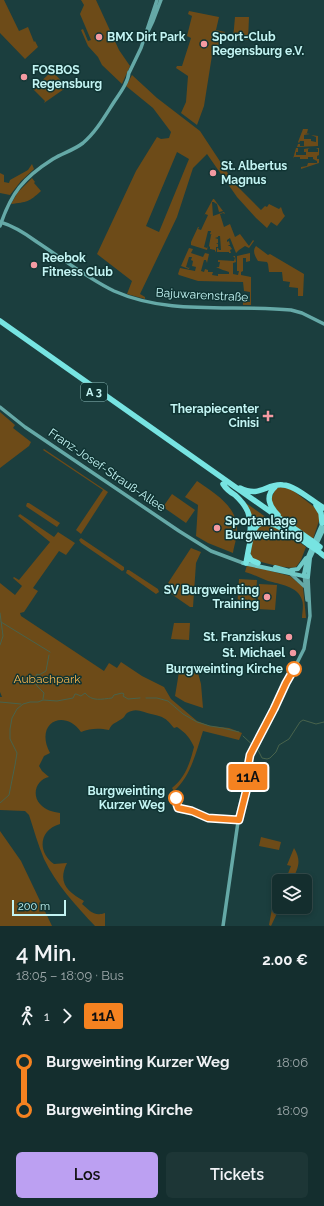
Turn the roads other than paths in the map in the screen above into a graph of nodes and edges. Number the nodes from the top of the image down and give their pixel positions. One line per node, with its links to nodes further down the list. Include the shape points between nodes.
1 (157, 0): 3 (street)
2 (161, 0): 3 (street)
3 (142, 44): 4 (street, via 123,87 88,139 39,168 19,186)
4 (0, 224): 6 (street, Bajuwarenstraße, via 25,234 96,281 131,298 177,306 291,310)
5 (0, 320): 9 (highway, A 3)
6 (324, 324)
7 (0, 325): 9 (highway, A 3)
8 (0, 407): 20 (street, Franz-Josef-Strauß-Allee, via 16,421 179,531 206,547)
9 (223, 481): 10 (highway, A 3, via 226,479 251,492); 15 (highway, A 3); 16 (highway, A 3); 20 (highway, A 3, via 226,488 244,504 249,514 250,531)
10 (279, 485): 12 (highway, via 292,487); 15 (highway, A 3, via 270,493 269,504)
11 (324, 501): 12 (highway)
12 (315, 503): 13 (highway); 14 (highway)
13 (324, 508)
14 (324, 523): 17 (main road); 23 (main road)
15 (289, 526): 17 (highway, A 3)
16 (304, 541): 17 (highway, A 3); 20 (highway, A 3, via 278,525 262,522 253,531)
17 (311, 544): 18 (highway, A 3, bridge); 22 (main road, via 300,567); 23 (main road)
18 (321, 550): 19 (highway, A 3)
19 (324, 556)
20 (245, 560): 21 (highway); 22 (main road, Franz-Josef-Strauß-Allee)
21 (258, 563): 22 (main road, Franz-Josef-Strauß-Allee)
22 (289, 572): 23 (main road, Franz-Josef-Strauß-Allee); 24 (street)
23 (306, 575): 24 (street); 25 (street, via 310,616)
24 (305, 587): 25 (street)
25 (308, 625): 26 (street, via 303,652 249,758 247,788 239,815)
26 (223, 926)

